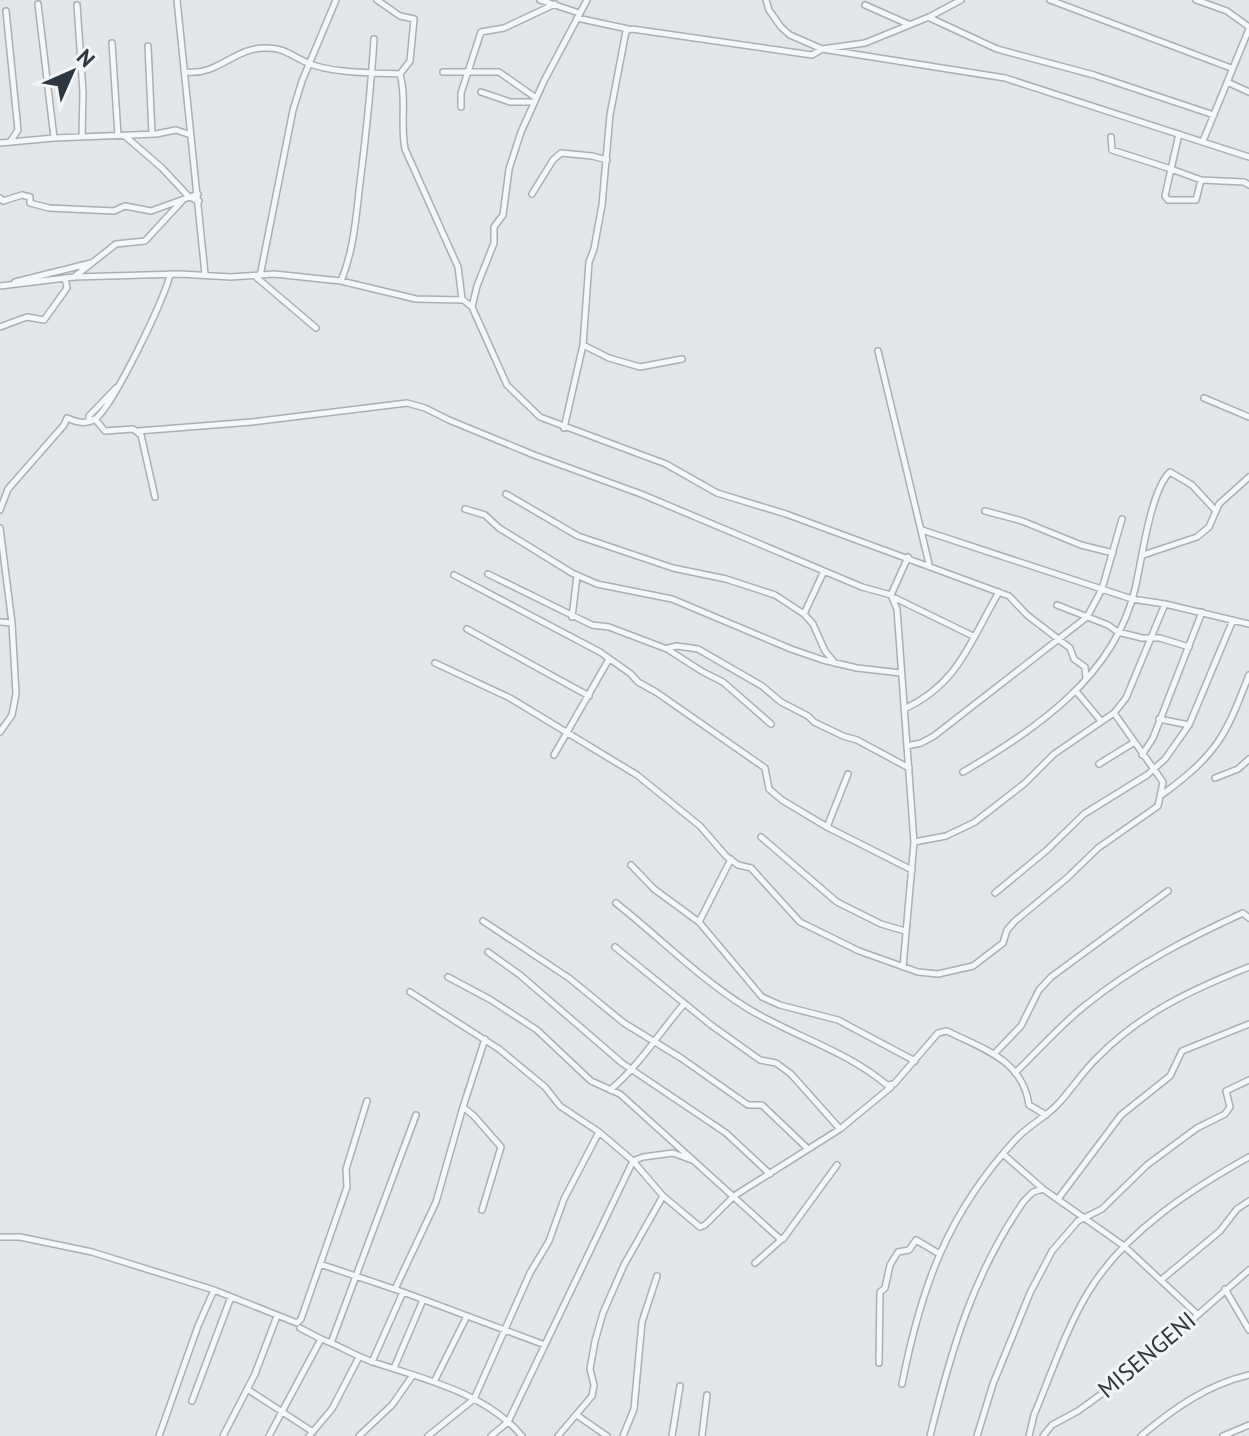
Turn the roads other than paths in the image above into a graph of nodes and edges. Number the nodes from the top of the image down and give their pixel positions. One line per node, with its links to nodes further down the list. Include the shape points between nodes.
1 (177, 0): 28 (street)
2 (336, 0): 26 (street)
3 (377, 0): 32 (street, via 414,19 410,61)
4 (540, 0): 12 (street)
5 (587, 0): 17 (street)
6 (766, 0): 25 (street, via 790,35)
7 (961, 0): 18 (street)
8 (1050, 0): 27 (street)
9 (1196, 0): 15 (street)
10 (1217, 0): 15 (street)
11 (38, 4): 45 (street)
12 (555, 4): 17 (street); 30 (street, via 504,28 481,32)
13 (77, 5): 43 (street)
14 (865, 5): 19 (street)
15 (1211, 5): 20 (street)
16 (6, 11): 47 (street, via 18,130)
17 (578, 15): 21 (street); 36 (street)
18 (929, 17): 19 (street); 38 (street, via 997,49)
19 (909, 24): 25 (street, via 865,43)
20 (1249, 28): 27 (street)
21 (628, 29): 25 (street, via 812,55); 50 (street, via 610,115)
22 (374, 39): 31 (street)
23 (112, 43): 42 (street)
24 (148, 46): 39 (street)
25 (822, 49): 41 (street, via 1005,78)
26 (309, 64): 28 (street, via 287,51 266,47 237,55 211,71); 31 (street); 62 (street, via 293,110)
27 (1231, 68): 33 (street)
28 (186, 72): 40 (street)
29 (443, 72): 30 (street)
30 (470, 72): 36 (street, via 499,72); 37 (street)
31 (372, 73): 32 (street); 65 (street, via 355,226)
32 (400, 74): 69 (street, via 405,149 458,267)
33 (1227, 82): 35 (street); 38 (street)
34 (481, 92): 36 (street, via 510,103)
35 (1249, 92)
36 (535, 100): 70 (street, via 509,169 503,215 494,227 494,243)
37 (461, 107)
38 (1214, 115): 46 (street)
39 (152, 134): 40 (street); 42 (street)
40 (189, 134): 55 (street)
41 (1179, 134): 46 (street); 51 (street)
42 (121, 135): 43 (street); 57 (street, via 162,168)
43 (82, 137): 45 (street)
44 (1111, 137): 51 (street, via 1112,150)
45 (54, 138): 47 (street)
46 (1203, 141): 49 (street)
47 (10, 142): 48 (street)
48 (0, 143)
49 (1249, 157)
50 (607, 160): 54 (street, via 561,153); 73 (street, via 589,262)
51 (1171, 169): 52 (street); 52 (street, via 1168,200 1195,200)
52 (1201, 180): 53 (street)
53 (1249, 185)
54 (532, 194)
55 (198, 197): 57 (street); 61 (street)
56 (0, 198): 57 (street, via 22,195 46,208 114,211 125,206 154,211)
57 (186, 198): 58 (street, via 145,241 116,244)
58 (91, 262): 63 (street); 67 (street)
59 (170, 274): 60 (street); 63 (street); 66 (street)
60 (180, 274): 61 (street); 66 (street)
61 (205, 274): 62 (street)
62 (258, 276): 65 (street); 72 (street)
63 (74, 277): 64 (street)
64 (65, 278): 67 (street); 71 (street, via 67,288 44,320 27,317)
65 (341, 281): 69 (street, via 416,299)
66 (168, 284): 78 (street, via 109,404)
67 (12, 285): 68 (street)
68 (0, 286)
69 (462, 300): 70 (street)
70 (472, 307): 79 (street, via 507,385 540,417)
71 (0, 327)
72 (316, 328)
73 (583, 345): 75 (street, via 640,367); 79 (street)
74 (878, 351): 90 (street)
75 (682, 359)
76 (1204, 398): 77 (street)
77 (1249, 417)
78 (92, 420): 80 (street, via 104,430); 85 (street, via 67,418 8,489)
79 (564, 428): 93 (street, via 666,464 717,493)
80 (138, 431): 83 (street); 95 (street, via 407,403)
81 (1249, 477): 87 (street)
82 (506, 494): 106 (street, via 578,536 775,595)
83 (155, 497)
84 (465, 509): 98 (street, via 485,515)
85 (0, 510)
86 (985, 511): 91 (street)
87 (1216, 511): 92 (street, via 1197,537); 92 (street, via 1192,485 1170,472 1156,496)
88 (1122, 519): 91 (street)
89 (0, 528): 111 (street)
90 (922, 530): 94 (street); 99 (street)
91 (1113, 553): 99 (street)
92 (1142, 555): 102 (street)
93 (908, 557): 94 (street); 101 (street)
94 (929, 565): 100 (street)
95 (824, 571): 101 (street); 106 (street)
96 (488, 574): 107 (street)
97 (454, 575): 120 (street)
98 (577, 576): 107 (street); 122 (street, via 672,599)
99 (1102, 589): 102 (street); 108 (street)
100 (999, 592): 115 (street); 117 (street)
101 (893, 597): 115 (street); 123 (street)
102 (1132, 599): 103 (street); 114 (street)
103 (1165, 604): 105 (street); 116 (street)
104 (1057, 605): 108 (street)
105 (1202, 612): 109 (street); 118 (street)
106 (804, 614): 122 (street)
107 (572, 617): 119 (street)
108 (1087, 617): 114 (street); 117 (street)
109 (1233, 620): 112 (street); 132 (street)
110 (0, 622): 111 (street)
111 (12, 623): 133 (street, via 16,702)
112 (1249, 624)
113 (467, 629): 127 (street)
114 (1118, 632): 116 (street); 125 (street)
115 (973, 636): 128 (street, via 946,682)
116 (1151, 638): 118 (street); 129 (street, via 1126,698)
117 (1060, 639): 125 (street, via 1085,667); 136 (street, via 934,736)
118 (1189, 647): 130 (street)
119 (667, 649): 131 (street, via 723,682); 141 (street, via 698,649 814,722)
120 (609, 659): 127 (street); 147 (street, via 765,768 773,794)
121 (435, 663): 134 (street, via 510,698)
122 (835, 663): 123 (street)
123 (901, 673): 128 (street)
124 (1249, 675): 146 (street, via 1220,742)
125 (1086, 679): 126 (street)
126 (1076, 691): 129 (street, via 1101,721); 143 (street)
127 (589, 696): 134 (street)
128 (904, 709): 136 (street)
129 (1114, 713): 135 (street); 149 (street, via 1054,754 975,822)
130 (1159, 719): 132 (street); 138 (street)
131 (771, 724)
132 (1189, 725): 142 (street)
133 (0, 732)
134 (567, 733): 137 (street); 150 (street, via 637,775)
135 (1133, 743): 138 (street); 140 (street)
136 (907, 746): 141 (street)
137 (554, 755)
138 (1142, 755): 142 (street)
139 (1249, 759): 145 (street)
140 (1099, 764)
141 (909, 768): 149 (street)
142 (1154, 770): 146 (street, via 1163,782); 154 (street, via 1084,814)
143 (963, 772)
144 (848, 774): 147 (street)
145 (1215, 778)
146 (1161, 795): 162 (street, via 1156,808 1098,848 973,966 938,974)
147 (827, 827): 152 (street)
148 (761, 837): 159 (street, via 837,902)
149 (914, 842): 152 (street)
150 (731, 859): 158 (street); 162 (street, via 751,868 800,922)
151 (631, 865): 158 (street)
152 (912, 870): 159 (street)
153 (1168, 891): 170 (street, via 1051,977 1021,1026)
154 (995, 893)
155 (616, 903): 175 (street, via 735,1000 862,1065)
156 (1249, 918): 173 (street, via 1243,913 1191,935 1143,965 1078,1012)
157 (483, 921): 169 (street)
158 (699, 922): 171 (street, via 762,997 838,1020)
159 (905, 931): 162 (street)
160 (615, 947): 166 (street)
161 (488, 952): 172 (street)
162 (903, 967)
163 (1249, 967): 180 (street, via 1174,1000 1135,1024 1096,1058)
164 (448, 977): 176 (street, via 537,1030 591,1081)
165 (410, 992): 168 (street)
166 (684, 1004): 169 (street); 181 (street, via 760,1060 791,1074)
167 (1249, 1024): 193 (street, via 1182,1051 1170,1076 1121,1115)
168 (485, 1039): 178 (street); 182 (street, via 545,1087 560,1106)
169 (652, 1040): 172 (street); 183 (street, via 748,1105 762,1105)
170 (992, 1051): 171 (street, via 944,1030); 173 (street)
171 (915, 1061): 175 (street)
172 (632, 1071): 176 (street); 189 (street, via 726,1133)
173 (1015, 1073): 180 (street, via 1027,1087 1029,1105)
174 (1249, 1080): 196 (street, via 1226,1091 1230,1107 1225,1114 1182,1138)
175 (891, 1087): 181 (street)
176 (610, 1090): 187 (street)
177 (367, 1101): 202 (street, via 346,1169 347,1187)
178 (463, 1107): 195 (street, via 501,1147); 207 (street, via 436,1202)
179 (416, 1115): 205 (street)
180 (1046, 1115): 184 (street)
181 (840, 1129): 183 (street)
182 (599, 1132): 186 (street); 218 (street)
183 (807, 1148): 189 (street)
184 (1003, 1154): 190 (street); 200 (street)
185 (1248, 1160): 199 (street, via 1193,1190)
186 (633, 1161): 187 (street, via 673,1153); 191 (street); 222 (street)
187 (696, 1162): 192 (street)
188 (837, 1165): 198 (street)
189 (770, 1174): 192 (street)
190 (1043, 1189): 193 (street); 253 (street, via 1024,1201 977,1284 954,1342)
191 (663, 1196): 192 (street, via 700,1227); 237 (street, via 603,1313 590,1369 593,1393)
192 (734, 1196): 198 (street)
193 (1058, 1199): 196 (street)
194 (1249, 1201): 206 (street)
195 (482, 1210)
196 (1085, 1218): 199 (street); 254 (street, via 1052,1251 1030,1293)
197 (0, 1237): 209 (street, via 92,1252)
198 (782, 1239): 201 (street)
199 (1124, 1246): 206 (street); 255 (street, via 1084,1298)
200 (938, 1253): 225 (street, via 916,1240 893,1259 880,1292); 230 (street)
201 (755, 1263)
202 (320, 1264): 205 (street); 214 (street, via 300,1321)
203 (1249, 1270): 208 (street, MISENGENI)
204 (657, 1276): 250 (street, via 642,1322 634,1409)
205 (358, 1277): 207 (street); 221 (street)
206 (1161, 1280): 213 (street)
207 (395, 1289): 210 (street)
208 (1225, 1289): 213 (street, MISENGENI); 216 (street)
209 (214, 1290): 211 (street); 241 (street)
210 (403, 1292): 212 (street); 224 (street)
211 (231, 1297): 214 (street); 235 (street)
212 (423, 1300): 215 (street); 226 (street)
213 (1197, 1314): 256 (street, MISENGENI, via 1136,1369)
214 (277, 1316): 232 (street)
215 (467, 1316): 218 (street); 229 (street)
216 (1247, 1319): 219 (street)
217 (300, 1328): 220 (street)
218 (506, 1330): 222 (street); 234 (street)
219 (1249, 1330)
220 (321, 1339): 221 (street); 236 (street)
221 (331, 1343): 223 (street)
222 (545, 1345): 238 (street)
223 (359, 1357): 224 (street); 240 (street, via 332,1409)
224 (372, 1362): 226 (street)
225 (879, 1363)
226 (394, 1368): 227 (street)
227 (413, 1375): 229 (street); 244 (street, via 392,1405)
228 (1249, 1375): 257 (street, via 1200,1392)
229 (434, 1382): 234 (street)
230 (902, 1384)
231 (680, 1386): 251 (street)
232 (247, 1389): 236 (street); 242 (street)
233 (707, 1395): 252 (street)
234 (474, 1399): 238 (street); 245 (street)
235 (192, 1401)
236 (283, 1410): 240 (street); 243 (street)
237 (578, 1416): 248 (street); 249 (street)
238 (509, 1421): 246 (street); 247 (street)
239 (1249, 1425): 258 (street)
240 (311, 1434)
241 (159, 1436)
242 (223, 1436)
243 (269, 1436)
244 (359, 1436)
245 (428, 1436)
246 (491, 1436)
247 (522, 1436)
248 (558, 1436)
249 (607, 1436)
250 (623, 1436)
251 (672, 1436)
252 (702, 1436)
253 (930, 1436)
254 (977, 1436)
255 (1029, 1436)
256 (1043, 1436)
257 (1141, 1436)
258 (1223, 1436)

